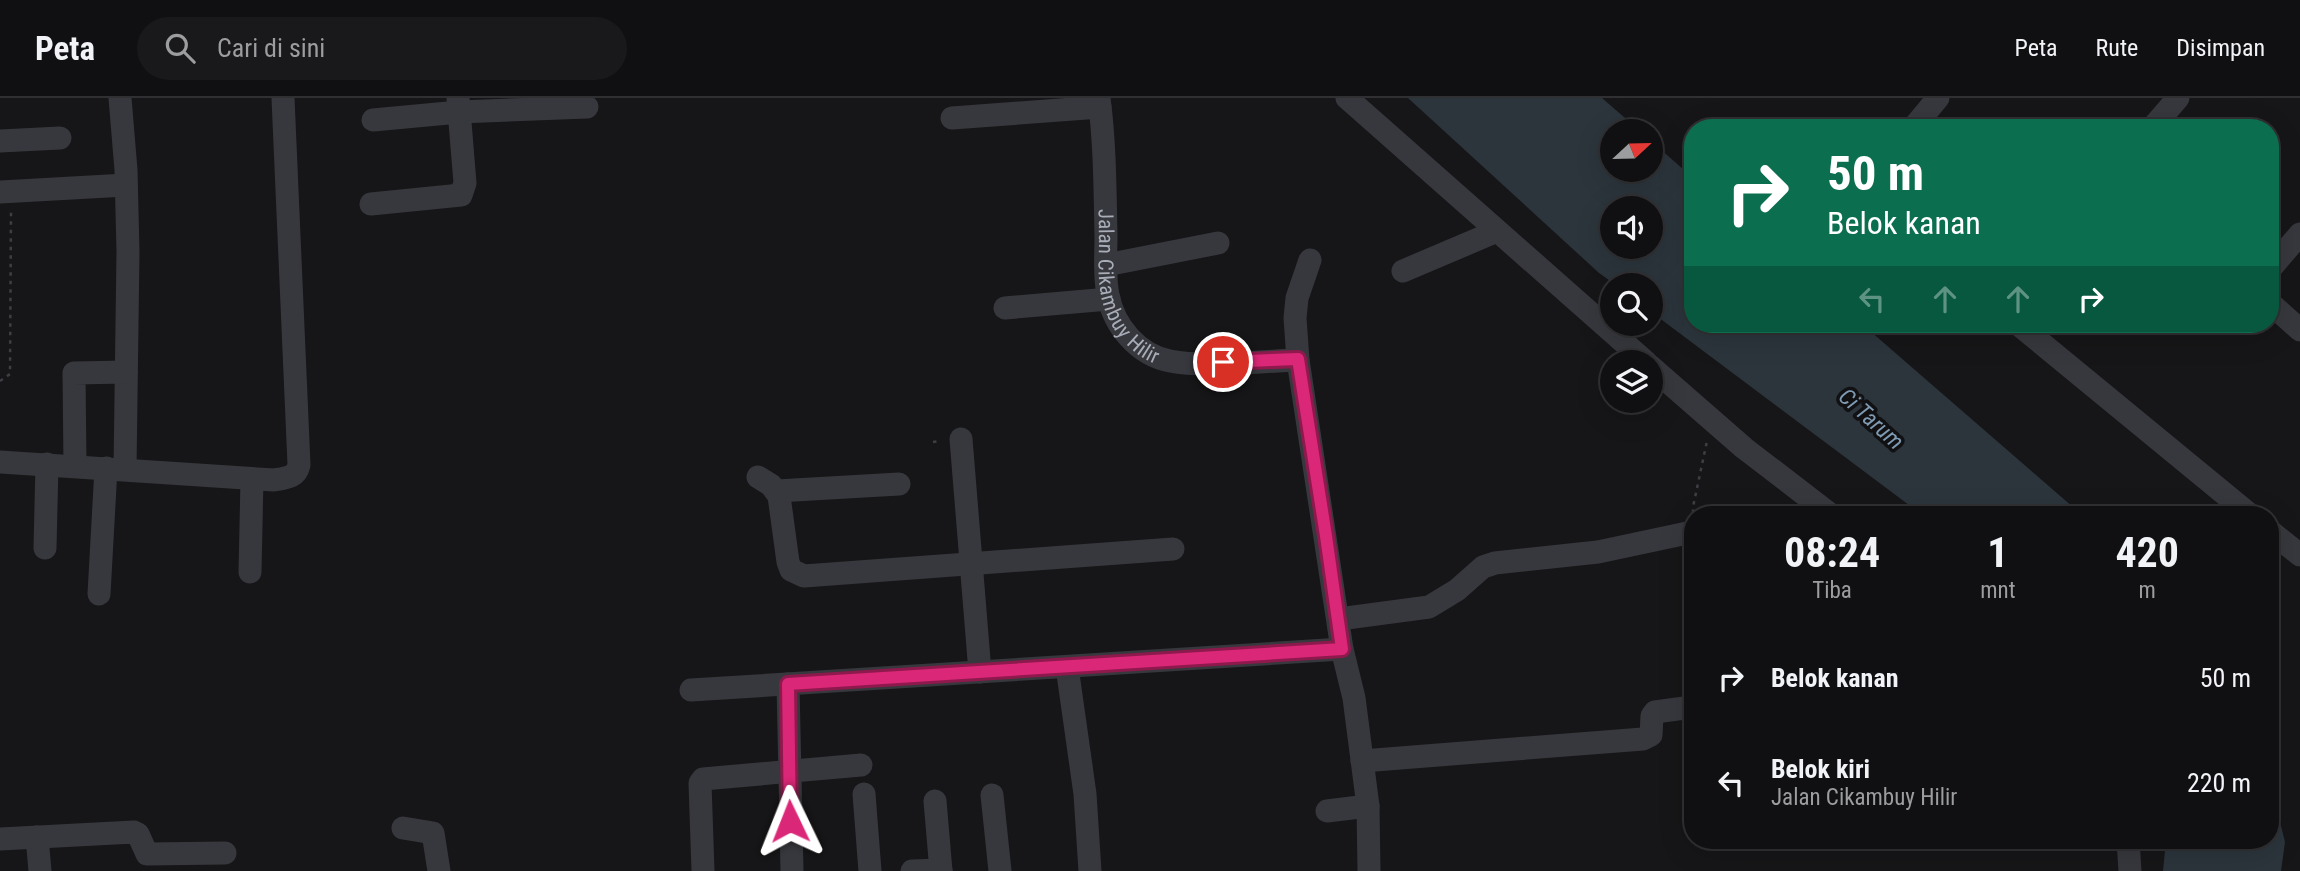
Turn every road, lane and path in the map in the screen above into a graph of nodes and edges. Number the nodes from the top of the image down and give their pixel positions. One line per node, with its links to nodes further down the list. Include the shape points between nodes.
1 (120, 98): 15 (street)
2 (283, 98): 41 (street, via 299,465 293,476)
3 (1347, 98): 18 (street)
4 (1938, 98): 10 (street)
5 (2178, 98): 11 (street)
6 (1100, 103): 9 (street); 23 (street, Jalan Cikambuy Hilir)
7 (458, 105): 8 (street); 12 (street); 17 (street, via 465,183 461,195)
8 (587, 107)
9 (952, 118)
10 (1920, 119)
11 (2160, 119)
12 (373, 121)
13 (60, 138): 14 (street)
14 (0, 141)
15 (126, 185): 16 (street); 32 (street)
16 (6, 191): 34 (path, via 10,373)
17 (371, 204)
18 (1497, 231): 24 (street); 30 (street)
19 (2300, 234): 21 (street)
20 (1218, 243): 23 (street)
21 (2279, 258)
22 (1310, 260): 31 (street, via 1294,318)
23 (1106, 265): 25 (street, Jalan Cikambuy Hilir)
24 (1404, 271)
25 (1109, 299): 26 (street); 31 (street, Jalan Cikambuy Hilir, via 1128,336 1159,358 1181,362)
26 (1005, 308)
27 (2279, 311): 28 (street)
28 (2300, 330)
29 (2029, 333): 45 (street)
30 (1632, 350)
31 (1298, 359): 54 (street)
32 (126, 372): 39 (street, via 74,373); 40 (street)
33 (1663, 377): 35 (street)
34 (0, 381)
35 (1716, 424): 43 (path); 44 (street)
36 (961, 439): 51 (street)
37 (0, 462): 38 (street)
38 (47, 464): 39 (street); 48 (street)
39 (75, 466): 40 (street)
40 (115, 468): 41 (street); 53 (street)
41 (252, 479): 52 (street)
42 (899, 484): 51 (street, via 767,484 785,524 792,570 804,576)
43 (1693, 506)
44 (1820, 506)
45 (2239, 506)
46 (1684, 534): 54 (street, via 1598,552 1495,563 1429,607)
47 (2279, 538): 50 (street)
48 (45, 548)
49 (1173, 549): 51 (street)
50 (2300, 555)
51 (970, 563): 57 (street)
52 (250, 572)
53 (99, 594)
54 (1339, 619): 55 (street)
55 (1342, 649): 56 (street); 61 (street)
56 (1067, 667): 57 (street); 83 (street, via 1085,794)
57 (980, 672): 58 (street)
58 (788, 684): 59 (street); 63 (street)
59 (691, 690)
60 (1684, 708): 61 (street, via 1655,712 1651,735 1643,739)
61 (1362, 761): 67 (street)
62 (860, 765): 63 (street)
63 (789, 771): 78 (street, via 703,779); 79 (street)
64 (864, 794): 80 (street)
65 (992, 796): 82 (street)
66 (935, 801): 75 (street)
67 (1368, 806): 68 (street); 84 (street)
68 (1327, 810)
69 (403, 828): 77 (street, via 433,832)
70 (37, 837): 71 (street); 74 (street, via 134,832); 76 (street)
71 (0, 839)
72 (2129, 849): 85 (street)
73 (225, 853): 74 (street, via 149,854)
74 (144, 861)
75 (941, 870): 81 (street)
76 (40, 871)
77 (439, 871)
78 (703, 871)
79 (792, 871)
80 (870, 871)
81 (912, 871)
82 (1000, 871)
83 (1090, 871)
84 (1369, 871)
85 (2130, 871)

